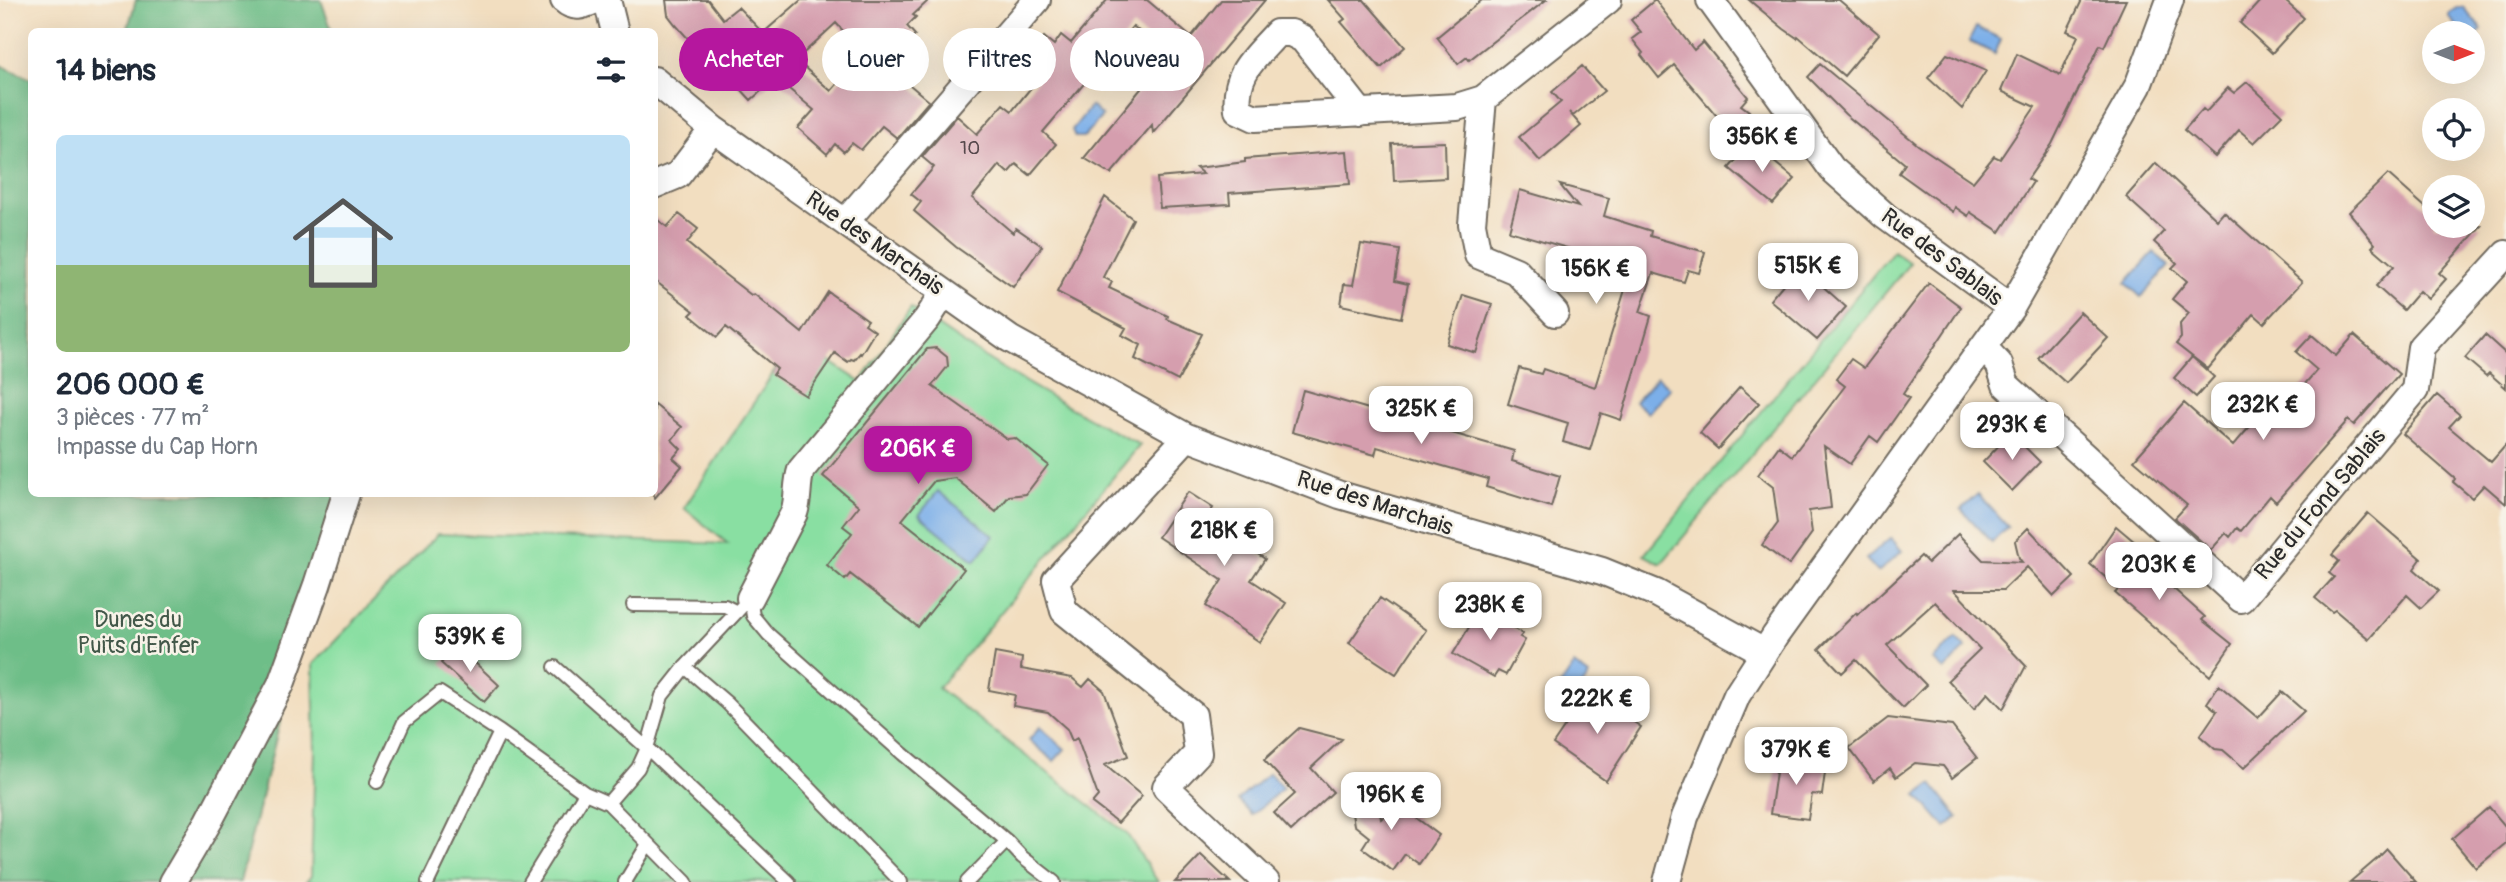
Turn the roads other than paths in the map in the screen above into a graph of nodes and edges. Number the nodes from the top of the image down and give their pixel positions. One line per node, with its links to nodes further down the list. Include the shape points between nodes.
1 (564, 0): 2 (street, via 578,7)
2 (596, 0)
3 (607, 0): 8 (street)
4 (1037, 0): 14 (street)
5 (1608, 0): 10 (street)
6 (1710, 0): 17 (street, Rue des Sablais, via 1832,169 1885,216)
7 (2169, 0): 17 (street, Rue des Sablais, via 2138,86)
8 (614, 28)
9 (658, 83): 12 (street, Rue des Marchais)
10 (1483, 99): 11 (street, via 1457,107); 18 (street, via 1472,224 1478,255 1516,271)
11 (1361, 113): 11 (street, via 1303,39 1291,33 1277,33 1243,72 1236,91 1238,110 1255,118)
12 (713, 129): 13 (street, via 678,176); 14 (street, Rue des Marchais)
13 (658, 184)
14 (845, 222): 16 (street, Rue des Marchais)
15 (2506, 254): 19 (street, Rue du Fond Sablais, via 2421,346 2415,390 2241,599 2006,386 1999,364)
16 (944, 293): 20 (street, Rue des Marchais, via 1010,339); 23 (street, via 928,319 801,470 794,513)
17 (2011, 308): 19 (street)
18 (1555, 313)
19 (1983, 347): 24 (street)
20 (1187, 436): 24 (street, Rue des Marchais, via 1340,495 1601,571 1656,593); 43 (street, via 1056,580 1064,611 1194,715 1198,753 1166,787)
21 (345, 497): 34 (street, via 281,684)
22 (633, 605): 23 (lane)
23 (743, 605): 26 (lane); 32 (lane, via 768,634)
24 (1764, 652): 44 (street, via 1737,695 1685,817)
25 (555, 667): 28 (lane)
26 (685, 667): 28 (lane, via 662,696); 40 (lane, via 727,703)
27 (500, 732): 29 (lane, via 440,693 404,722); 30 (lane); 35 (lane)
28 (647, 748): 31 (lane, via 638,768); 39 (lane)
29 (377, 782)
30 (585, 793): 31 (lane); 36 (lane)
31 (608, 803): 33 (lane)
32 (1007, 841): 41 (lane); 42 (lane)
33 (648, 844): 37 (lane); 38 (lane)
34 (173, 882)
35 (428, 882)
36 (530, 882)
37 (625, 882)
38 (686, 882)
39 (789, 882)
40 (901, 882)
41 (967, 882)
42 (1054, 882)
43 (1266, 882)
44 (1667, 882)

